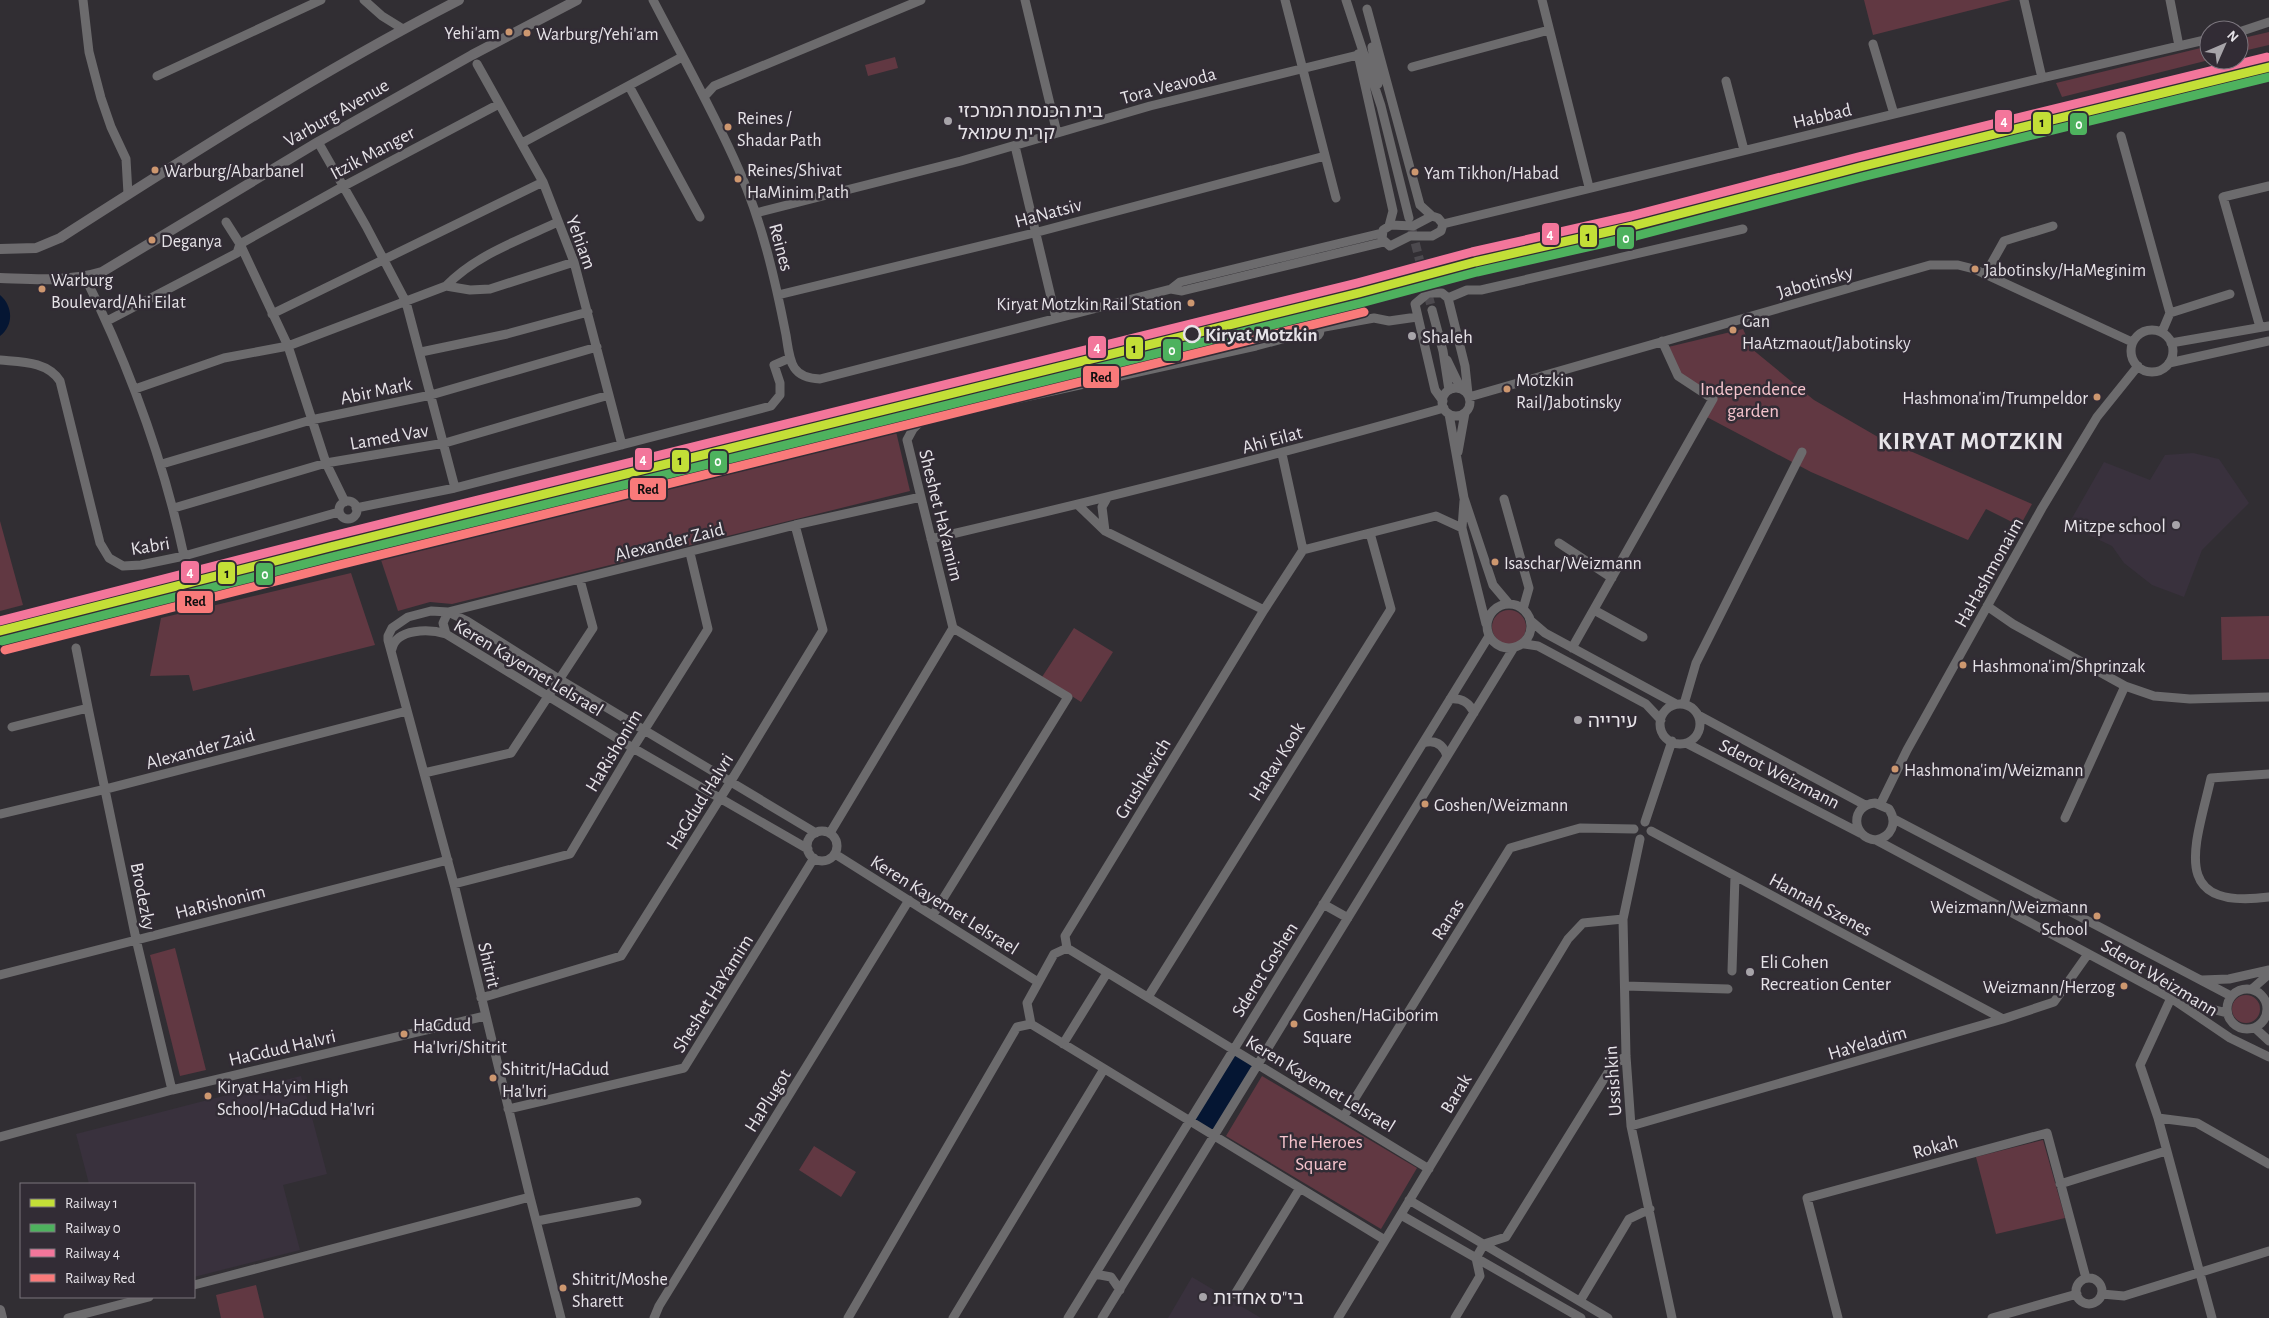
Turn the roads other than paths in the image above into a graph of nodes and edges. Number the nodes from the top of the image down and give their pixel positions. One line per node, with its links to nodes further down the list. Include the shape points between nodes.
1 (82, 0): 47 (street, via 89,52 101,98 126,158)
2 (321, 0): 28 (street)
3 (364, 0): 17 (street)
4 (459, 0): 17 (main road, Varburg Avenue)
5 (577, 0): 38 (main road, Varburg Avenue, via 472,54)
6 (653, 0): 24 (street, Reines)
7 (921, 0): 32 (street, via 714,86)
8 (1025, 0): 36 (street)
9 (1286, 0): 27 (street)
10 (1346, 0): 15 (street)
11 (1542, 0): 19 (street)
12 (2024, 0): 29 (street)
13 (2170, 0): 22 (street)
14 (1366, 4): 34 (street); 50 (street, via 1420,205)
15 (1348, 12): 23 (street); 34 (street)
16 (2269, 22): 18 (street)
17 (403, 29): 47 (main road, Varburg Avenue, via 205,144)
18 (2249, 29)
19 (1549, 30): 26 (street); 46 (street)
20 (2199, 41): 22 (street, Habbad)
21 (1873, 44): 35 (street)
22 (2179, 46): 29 (street, Habbad)
23 (1358, 55): 27 (street, Tora Veavoda); 56 (street, via 1393,211)
24 (682, 57): 31 (street); 32 (street, Reines)
25 (477, 64): 33 (street, Yehiam)
26 (1412, 67)
27 (1303, 69): 36 (street, Tora Veavoda); 42 (street)
28 (157, 76)
29 (2042, 78): 35 (street, Habbad)
30 (1726, 81): 41 (street)
31 (629, 86): 39 (street); 51 (street)
32 (704, 97): 49 (street, Reines, via 740,171)
33 (499, 104): 39 (street, Yehiam); 44 (street, Itzik Manger)
34 (1381, 106): 52 (street)
35 (1894, 114): 41 (street, Habbad)
36 (1056, 133): 40 (street, Tora Veavoda)
37 (2121, 136): 75 (street)
38 (318, 142): 44 (street); 66 (main road, Varburg Avenue, via 117,264)
39 (522, 143): 43 (street, Yehiam)
40 (1015, 146): 49 (street, Tora Veavoda); 59 (street)
41 (1744, 150): 46 (street, Habbad)
42 (1325, 156): 48 (street); 59 (street, HaNatsiv)
43 (543, 182): 54 (street, Yehiam); 63 (street)
44 (344, 186): 61 (street, Itzik Manger); 63 (street)
45 (2269, 186): 80 (street, via 2223,197)
46 (1590, 187): 55 (street, Habbad)
47 (128, 194): 62 (main road, Varburg Avenue, via 45,246)
48 (1336, 198)
49 (756, 213): 70 (street, Reines)
50 (1432, 216): 55 (street); 56 (street, via 1413,226)
51 (700, 217)
52 (1409, 218)
53 (226, 222): 61 (street)
54 (558, 222): 64 (street, Yehiam); 68 (street, via 485,256 462,270)
55 (1443, 224): 60 (street, Habbad, via 1436,235 1410,236 1393,246 1387,245)
56 (1388, 226): 60 (street)
57 (2053, 226): 65 (street, via 2004,242)
58 (1743, 229): 71 (street, via 1481,290 1467,290)
59 (1034, 232): 70 (street, HaNatsiv); 78 (street)
60 (1383, 237): 78 (street, via 1180,282 1171,289)
61 (240, 244): 76 (street); 79 (street, Itzik Manger, via 237,253)
62 (0, 249)
63 (383, 258): 72 (street); 76 (street)
64 (574, 262): 68 (street, via 490,289); 74 (street, Yehiam)
65 (1985, 275): 83 (street, Jabotinsky, via 1958,265 1930,265); 84 (street, Jabotinsky)
66 (86, 276): 67 (main road, Varburg Avenue); 79 (street, Kabri)
67 (0, 278)
68 (446, 286): 72 (street)
69 (2230, 294): 75 (street)
70 (778, 295): 90 (street, Reines)
71 (1448, 298): 77 (street, via 1435,292 1421,297 1415,304); 96 (street, via 1465,366)
72 (406, 302): 86 (street); 89 (street)
73 (1432, 310): 88 (street)
74 (588, 312): 87 (street, Yehiam); 89 (street, via 507,334)
75 (2170, 312): 81 (street)
76 (272, 314): 86 (street)
77 (1417, 317): 99 (street, via 1435,390); 110 (street, Sheshet HaYamim, via 1374,318 1319,328 1311,326 1308,332 1256,346 922,420 907,440)
78 (1056, 318): 90 (street, Reines, via 820,380 798,374)
79 (107, 321): 94 (street, Kabri)
80 (2265, 327): 85 (street)
81 (2162, 332): 84 (street, via 2148,330); 85 (street)
82 (2269, 341): 92 (street)
83 (1662, 342): 96 (street, Jabotinsky); 128 (street, via 1678,376 1712,399)
84 (2132, 342): 93 (street, via 2131,355)
85 (2171, 343): 92 (street)
86 (288, 346): 94 (street, via 224,358); 101 (street)
87 (597, 347): 97 (street, Abir Mark); 98 (street, Yehiam)
88 (1442, 351): 95 (street); 96 (street)
89 (421, 352): 97 (street)
90 (790, 358): 103 (street, via 774,365 780,395 771,406)
91 (0, 360): 127 (street, Kabri, via 44,366 60,381 93,518 109,558 123,566)
92 (2169, 362): 93 (street, via 2158,371 2151,372)
93 (2138, 366): 131 (street, HaHashmonaim, via 2097,417)
94 (135, 389): 108 (street, Kabri)
95 (1448, 390): 96 (street); 99 (street)
96 (1466, 394): 100 (street, via 1469,408)
97 (431, 395): 101 (street, Abir Mark); 102 (street)
98 (610, 395): 102 (street, Lamed Vav); 103 (street, Yehiam)
99 (1445, 407): 100 (street, via 1457,416); 105 (street, Ahi Eilat); 106 (street)
100 (1464, 413): 106 (street)
101 (311, 420): 107 (street); 108 (street, Abir Mark)
102 (445, 443): 107 (street, Lamed Vav); 109 (street)
103 (622, 444): 109 (street)
104 (1802, 452): 152 (street, via 1696,663)
105 (1282, 454): 111 (street, Ahi Eilat); 125 (street)
106 (1457, 460): 112 (street)
107 (326, 463): 114 (street); 116 (street, Lamed Vav)
108 (162, 464): 116 (street, Kabri)
109 (455, 488): 117 (street)
110 (921, 497): 119 (street, Alexander Zaid); 123 (street, Sheshet HaYamim)
111 (1107, 498): 115 (street); 121 (street, via 1102,507)
112 (1464, 498): 120 (street); 130 (street, via 1493,585)
113 (1504, 499): 132 (street, via 1529,588)
114 (345, 502): 117 (street, via 353,503); 118 (street)
115 (1078, 505): 121 (street); 123 (street)
116 (174, 508): 127 (street, Kabri)
117 (356, 508): 118 (street, via 356,514 350,519)
118 (339, 512): 127 (street)
119 (795, 525): 126 (street, Alexander Zaid); 167 (street, HaGdud HaIvri, via 823,630)
120 (1462, 528): 122 (street, via 1436,516); 137 (street)
121 (1105, 531): 133 (street)
122 (1370, 533): 125 (street); 209 (street, HaRav Kook, via 1390,609)
123 (931, 538): 138 (street, Sheshet HaYamim)
124 (1559, 543): 128 (street)
125 (1303, 550): 133 (street, Grushkevich)
126 (690, 553): 129 (street, Alexander Zaid); 159 (street, HaRishonim, via 708,628)
127 (184, 556)
128 (1612, 578): 134 (street)
129 (580, 580): 135 (street, Alexander Zaid); 147 (street, via 593,628)
130 (1509, 604): 132 (street); 137 (street, via 1496,608)
131 (1987, 606): 148 (street, via 2013,624); 170 (street, HaHashmonaim)
132 (1523, 609): 136 (street)
133 (1264, 610): 196 (street, Grushkevich, via 1065,936)
134 (1594, 610): 141 (street); 144 (street)
135 (448, 612): 139 (street, via 443,623); 145 (street, Keren Kayemet LeIsrael, via 431,611 400,621 388,636); 147 (street, Keren Kayemet LeIsrael, via 467,620)
136 (1531, 621): 142 (street, via 1530,633); 144 (street)
137 (1486, 624): 140 (street)
138 (953, 628): 179 (street); 192 (street, via 1068,697)
139 (446, 634): 145 (street, Keren Kayemet LeIsrael, via 431,631 407,634 396,640); 149 (street, Keren Kayemet LeIsrael)
140 (1489, 636): 146 (street, via 1499,647); 151 (street, Sderot Goshen)
141 (1643, 637)
142 (1524, 644): 146 (street); 157 (street, via 1538,646 1646,704)
143 (76, 648): 153 (street, Brodezky)
144 (1572, 648): 152 (street)
145 (392, 649): 154 (street, Shitrit)
146 (1513, 649): 155 (street)
147 (559, 679): 149 (street); 159 (street, Keren Kayemet LeIsrael)
148 (2125, 686): 150 (street, via 2154,696 2190,699); 173 (street)
149 (548, 697): 163 (street, Keren Kayemet LeIsrael); 165 (street, via 511,753)
150 (2269, 697)
151 (1450, 699): 155 (street, via 1465,701); 161 (street, Sderot Goshen)
152 (1680, 704): 156 (street, via 1692,708); 157 (street, via 1666,710)
153 (88, 708): 158 (street); 168 (street, Brodezky)
154 (407, 711): 165 (street, Shitrit); 168 (street, Alexander Zaid)
155 (1474, 713): 164 (street)
156 (1698, 715): 162 (street, via 1698,732); 171 (street, Sderot Weizmann)
157 (1661, 720): 160 (street, via 1664,734)
158 (12, 727)
159 (644, 730): 163 (street, HaRishonim); 167 (street, Keren Kayemet LeIsrael)
160 (1672, 742): 162 (street); 175 (street)
161 (1423, 743): 164 (street, via 1439,743); 191 (street, Sderot Goshen)
162 (1686, 743): 180 (street, Sderot Weizmann)
163 (633, 748): 169 (street, Keren Kayemet LeIsrael); 188 (street, HaRishonim, via 570,854)
164 (1447, 756): 193 (street)
165 (424, 773): 186 (street, Shitrit)
166 (2269, 774): 189 (street, via 2211,778 2195,846 2197,876 2204,887 2216,896 2243,900)
167 (732, 781): 169 (street, HaGdud HaIvri); 178 (street, Keren Kayemet LeIsrael)
168 (106, 789): 172 (street, Alexander Zaid); 195 (street, Brodezky)
169 (721, 798): 183 (street, Keren Kayemet LeIsrael); 210 (street, HaGdud HaIvri, via 621,956)
170 (1881, 803): 171 (street); 174 (street)
171 (1865, 805): 180 (street, via 1856,821)
172 (0, 814)
173 (2065, 818)
174 (1894, 819): 182 (street, via 1891,831); 203 (street, Sderot Weizmann)
175 (1645, 822): 176 (street); 177 (street)
176 (1634, 829): 181 (street); 227 (street, Ranas, via 1580,828 1510,848)
177 (1651, 831): 181 (street, via 1647,838); 187 (street, Hannah Szenes)
178 (816, 833): 179 (street); 183 (street, via 809,839)
179 (830, 833): 184 (street, via 837,844)
180 (1860, 833): 182 (street)
181 (1640, 839): 194 (street, Ussishkin)
182 (1876, 840): 197 (street, Sderot Weizmann)
183 (808, 849): 185 (street)
184 (835, 854): 185 (street, via 828,860); 190 (street, Keren Kayemet LeIsrael)
185 (814, 858): 226 (street, Sheshet HaYamim, via 684,1068)
186 (448, 860): 188 (street, Shitrit); 195 (street, HaRishonim)
187 (1735, 876): 199 (street); 215 (street, Hannah Szenes)
188 (454, 884): 210 (street, Shitrit)
189 (2269, 896)
190 (909, 900): 192 (street, Keren Kayemet LeIsrael); 262 (street, HaPlugot)
191 (1324, 904): 193 (street); 220 (street, Sderot Goshen)
192 (933, 915): 204 (street, Keren Kayemet LeIsrael)
193 (1348, 918): 223 (street)
194 (1623, 919): 205 (street, Ussishkin); 235 (street, Barak, via 1583,924 1568,938)
195 (136, 939): 202 (street, HaRishonim); 225 (street, Brodezky)
196 (1067, 948): 200 (street, Keren Kayemet LeIsrael); 204 (street, via 1054,954)
197 (2088, 954): 211 (street, Sderot Weizmann); 215 (street, HaYeladim, via 2054,1002)
198 (2269, 970): 203 (street, via 2229,979)
199 (1732, 971)
200 (1108, 973): 209 (street, Keren Kayemet LeIsrael); 219 (street)
201 (2269, 974): 207 (street)
202 (0, 975)
203 (2200, 980): 208 (street, Sderot Weizmann)
204 (1038, 982): 216 (street, via 1027,1003)
205 (1625, 986): 206 (street); 221 (street, Ussishkin)
206 (1728, 988)
207 (2252, 989): 208 (street, via 2240,990); 213 (street, via 2263,996)
208 (2231, 996): 212 (street)
209 (1148, 997): 220 (street, Keren Kayemet LeIsrael)
210 (481, 998): 214 (street, Shitrit)
211 (2172, 998): 212 (street); 222 (street, Sderot Weizmann, via 2224,1034); 228 (street, via 2140,1065)
212 (2227, 1012): 217 (street, via 2238,1027)
213 (2268, 1012): 217 (street)
214 (485, 1016): 225 (street, HaGdud HaIvri); 226 (street, Shitrit)
215 (2003, 1019): 230 (street, HaYeladim)
216 (1031, 1024): 219 (street); 263 (street, via 1018,1027)
217 (2255, 1028): 218 (street)
218 (2269, 1041)
219 (1063, 1044): 224 (street)
220 (1233, 1049): 223 (street, Keren Kayemet LeIsrael); 229 (street, Sderot Goshen)
221 (1626, 1056): 230 (street, Ussishkin); 245 (street, via 1612,1066 1506,1237)
222 (2269, 1057)
223 (1259, 1066): 227 (street, Keren Kayemet LeIsrael); 232 (street)
224 (1104, 1069): 229 (street); 264 (street)
225 (172, 1090): 231 (street, HaGdud HaIvri)
226 (508, 1108): 238 (street, Shitrit)
227 (1344, 1116): 235 (street, Keren Kayemet LeIsrael)
228 (2158, 1118): 233 (street); 234 (street, via 2197,1123)
229 (1188, 1121): 232 (street); 249 (street, Sderot Goshen)
230 (1631, 1126): 241 (street, Ussishkin)
231 (0, 1137)
232 (1215, 1137): 237 (street); 252 (street)
233 (2166, 1151): 236 (street); 248 (street)
234 (2269, 1164)
235 (1429, 1169): 239 (street, Barak)
236 (2060, 1184): 250 (street, Rokah); 272 (street, Rokah, via 2047,1132 1807,1198)
237 (1300, 1188): 244 (street); 253 (street)
238 (530, 1198): 243 (street, Shitrit); 251 (street)
239 (1409, 1200): 242 (street, Barak); 245 (street)
240 (637, 1202): 243 (street)
241 (1650, 1209): 257 (street, via 1628,1219); 271 (street, Ussishkin)
242 (1401, 1215): 244 (street, Barak); 247 (street)
243 (536, 1222): 261 (street, Shitrit)
244 (1385, 1240): 267 (street, Barak)
245 (1484, 1244): 247 (street); 257 (street)
246 (2269, 1251): 248 (street)
247 (1476, 1258): 268 (street, via 1480,1276); 269 (street)
248 (2200, 1272): 255 (street, via 2124,1296); 274 (street)
249 (1095, 1274): 252 (street, via 1111,1277); 265 (street, Sderot Goshen)
250 (2086, 1278): 254 (street, via 2077,1286); 255 (street, via 2098,1282)
251 (195, 1285)
252 (1120, 1290): 266 (street)
253 (1235, 1294)
254 (2077, 1294): 255 (street, via 2081,1301 2089,1304); 273 (street)
255 (2102, 1294)
256 (145, 1298): 260 (street)
257 (1580, 1302): 270 (street)
258 (0, 1310): 259 (main road)
259 (2, 1318)
260 (68, 1318)
261 (562, 1318)
262 (654, 1318)
263 (848, 1318)
264 (953, 1318)
265 (1068, 1318)
266 (1102, 1318)
267 (1338, 1318)
268 (1455, 1318)
269 (1581, 1318)
270 (1608, 1318)
271 (1672, 1318)
272 (1838, 1318)
273 (1992, 1318)
274 (2212, 1318)

